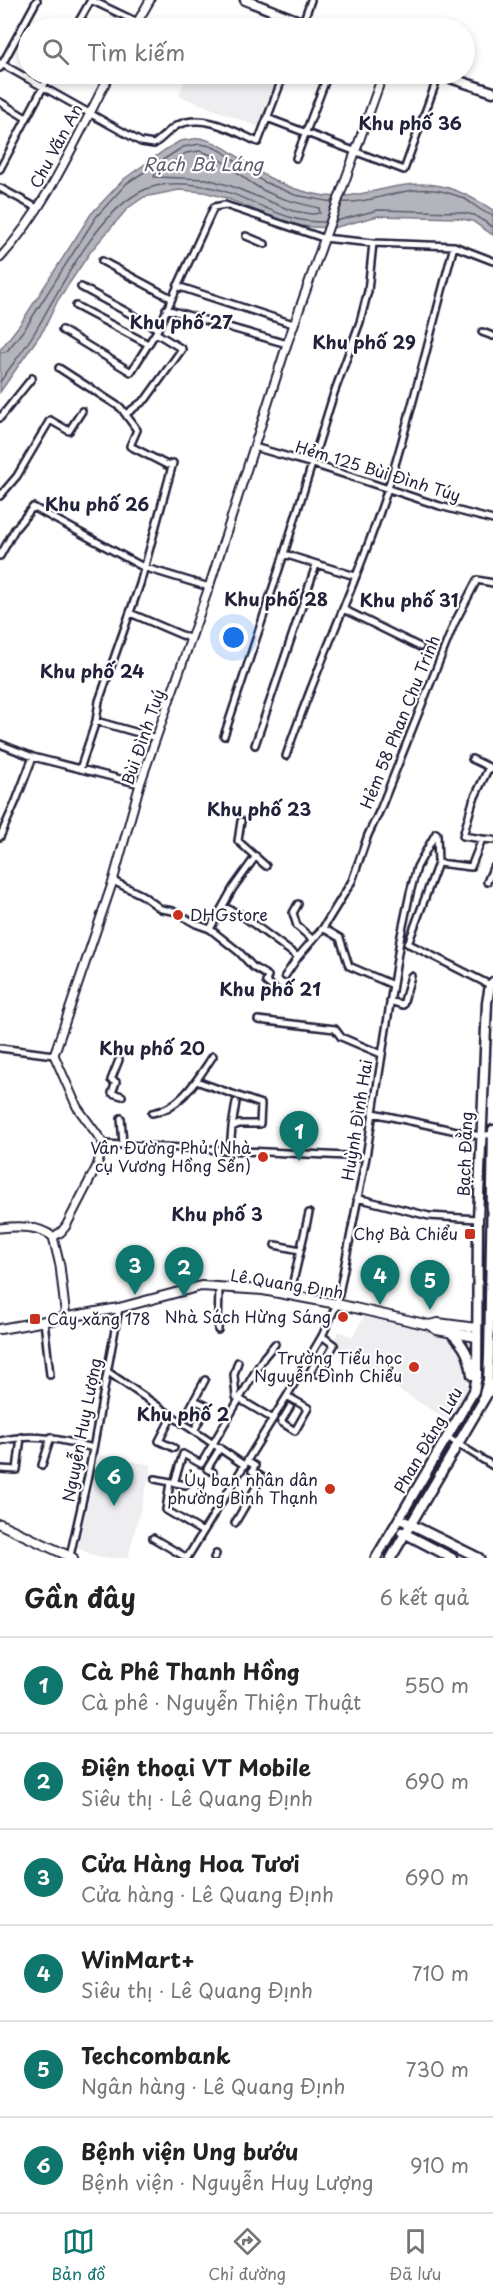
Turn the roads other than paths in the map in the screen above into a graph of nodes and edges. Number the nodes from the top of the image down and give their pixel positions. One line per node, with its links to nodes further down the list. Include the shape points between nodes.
1 (37, 0): 6 (street)
2 (91, 0): 7 (street); 8 (street)
3 (150, 0): 9 (street)
4 (245, 0): 10 (main road)
5 (311, 0): 11 (street)
6 (27, 18)
7 (81, 18)
8 (123, 18)
9 (139, 18)
10 (284, 18)
11 (305, 18)
12 (18, 34): 13 (street)
13 (1, 65): 14 (street)
14 (18, 74)
15 (37, 84): 23 (street)
16 (45, 84): 23 (street)
17 (105, 84): 26 (street, Chu Văn An)
18 (280, 84): 28 (street)
19 (324, 84): 29 (street)
20 (379, 84): 30 (street)
21 (435, 84): 30 (street, via 404,170)
22 (469, 84): 24 (main road)
23 (43, 87): 26 (street); 27 (street)
24 (493, 92)
25 (0, 102): 27 (street)
26 (90, 112): 28 (street, via 141,142 154,144 176,126 200,121 224,126 258,142); 34 (street, Chu Văn An)
27 (26, 118): 32 (street)
28 (267, 118): 29 (street)
29 (306, 132): 30 (street); 31 (street)
30 (354, 152): 36 (street, Bùi Đình Tuý)
31 (296, 158)
32 (0, 169)
33 (0, 188): 34 (street)
34 (37, 208): 40 (street, Chu Văn An)
35 (246, 236): 38 (street)
36 (323, 238): 37 (street); 43 (street, via 225,205 214,207); 48 (street, Bùi Đình Tuý)
37 (373, 243): 39 (street); 61 (street, via 360,322)
38 (266, 244)
39 (454, 246): 42 (street); 62 (street)
40 (0, 258)
41 (102, 261): 45 (street)
42 (493, 261)
43 (177, 286): 45 (street); 48 (street)
44 (81, 287): 50 (street)
45 (171, 298): 47 (street)
46 (76, 306): 53 (street)
47 (166, 309): 50 (street); 54 (street)
48 (293, 324): 54 (street, Bùi Đình Tuý)
49 (62, 330): 53 (street, via 131,372)
50 (157, 331): 53 (street); 58 (street, via 182,348 146,399)
51 (482, 332): 52 (street)
52 (493, 336)
53 (148, 344)
54 (287, 344): 60 (street, Bùi Đình Tuý)
55 (59, 368): 58 (street)
56 (32, 378): 59 (street)
57 (82, 411): 63 (street, via 69,431 50,420 17,476)
58 (126, 414): 68 (street, via 137,429 130,447 167,465 173,463)
59 (0, 418)
60 (254, 447): 61 (street, Hẻm 125 Bùi Đình Túy); 71 (street, Bùi Đình Tuý)
61 (314, 464): 62 (street, Hẻm 125 Bùi Đình Túy); 65 (street)
62 (388, 488): 64 (street, Hẻm 125 Bùi Đình Túy); 69 (street)
63 (0, 496)
64 (493, 520)
65 (284, 554): 67 (street); 77 (street)
66 (0, 556): 68 (street, via 33,507)
67 (316, 565): 69 (street); 80 (street)
68 (143, 567): 71 (street); 73 (street)
69 (355, 576): 72 (street)
70 (493, 583): 99 (street, Hẻm 58 Phan Chu Trinh, via 477,580 457,619 352,881)
71 (209, 587): 74 (street, Bùi Đình Tuý)
72 (343, 609): 75 (street); 81 (street)
73 (129, 613): 74 (street); 76 (street)
74 (191, 639): 78 (street, Bùi Đình Tuý)
75 (420, 647)
76 (96, 721): 78 (street); 85 (street)
77 (225, 736)
78 (156, 738): 86 (street, Bùi Đình Tuý)
79 (0, 744): 82 (street)
80 (255, 745)
81 (286, 756)
82 (33, 757): 85 (street); 88 (street)
83 (472, 759): 84 (street)
84 (491, 768): 89 (street, via 473,801 463,836)
85 (80, 769): 86 (street)
86 (140, 784): 95 (street, Bùi Đình Tuý)
87 (241, 821): 91 (street, via 238,841)
88 (0, 837)
89 (482, 839): 90 (street); 92 (street, via 471,867)
90 (493, 840)
91 (256, 856): 93 (street); 98 (street)
92 (438, 862): 102 (street, Huỳnh Đình Hai, via 436,833 413,877); 103 (street)
93 (266, 866)
94 (493, 868): 96 (street)
95 (113, 881): 100 (street, via 161,909 173,910); 114 (street, Bùi Đình Tuý)
96 (487, 882)
97 (298, 904): 101 (street, via 292,913 297,926)
98 (224, 907): 100 (street); 104 (street, via 240,914)
99 (323, 928): 101 (street, Hẻm 58 Phan Chu Trinh); 107 (street, via 340,938 349,966)
100 (210, 929): 109 (street, via 268,976 266,982)
101 (313, 940): 104 (street, Hẻm 58 Phan Chu Trinh)
102 (400, 940): 103 (street); 107 (street, Huỳnh Đình Hai)
103 (408, 944): 108 (street)
104 (298, 957): 105 (street, Hẻm 58 Phan Chu Trinh)
105 (285, 976)
106 (411, 976): 110 (street, via 403,1005)
107 (393, 984): 110 (street, Huỳnh Đình Hai)
108 (492, 985): 126 (main road, Bạch Đằng, via 487,1003)
109 (276, 990)
110 (390, 1001): 113 (street, Huỳnh Đình Hai)
111 (258, 1020): 113 (street, via 334,1029 341,1037)
112 (0, 1048): 114 (street)
113 (381, 1054): 121 (street, Huỳnh Đình Hai)
114 (54, 1055): 127 (street, via 77,1107)
115 (213, 1056): 117 (street)
116 (120, 1060): 118 (street, via 111,1080 116,1082 112,1093)
117 (195, 1082): 120 (street, via 176,1104); 123 (street, via 261,1104 260,1124)
118 (122, 1096)
119 (236, 1102): 123 (street)
120 (152, 1113)
121 (373, 1113): 126 (street); 130 (street, Huỳnh Đình Hai)
122 (121, 1118): 128 (street)
123 (232, 1126): 129 (street)
124 (493, 1130): 125 (main road, Bạch Đằng)
125 (493, 1135): 126 (street); 132 (main road, Bạch Đằng)
126 (480, 1136): 134 (main road, Bạch Đằng)
127 (104, 1143): 128 (street); 136 (street, via 97,1166 66,1226)
128 (123, 1144): 129 (street)
129 (230, 1150): 130 (street)
130 (366, 1157): 131 (street, Huỳnh Đình Hai)
131 (357, 1197): 134 (street, via 429,1216); 141 (street, Huỳnh Đình Hai)
132 (492, 1206): 148 (main road, Bạch Đằng)
133 (309, 1213): 138 (street)
134 (478, 1219): 149 (main road, Bạch Đằng)
135 (0, 1228): 136 (street, via 25,1227)
136 (52, 1237): 143 (street)
137 (275, 1245): 138 (street)
138 (300, 1250): 140 (street)
139 (219, 1287): 140 (main road, Lê Quang Định); 142 (main road, Lê Quang Định, via 201,1286); 147 (street)
140 (290, 1295): 141 (main road, Lê Quang Định)
141 (337, 1304): 145 (main road, Lê Quang Định); 151 (street, Huỳnh Đình Hai)
142 (119, 1308): 143 (main road, Lê Quang Định); 154 (street, Nguyễn Huy Lượng)
143 (66, 1318): 144 (main road, Lê Quang Định)
144 (44, 1320): 146 (main road, Lê Quang Định); 156 (street)
145 (429, 1325): 149 (main road, Lê Quang Định, via 438,1323); 150 (main road, Lê Quang Định)
146 (0, 1329)
147 (218, 1330)
148 (491, 1330): 149 (main road); 161 (main road, Phan Đăng Lưu)
149 (476, 1333): 150 (main road, Lê Quang Định); 159 (main road, Phan Đăng Lưu)
150 (452, 1334): 159 (main road, via 468,1353)
151 (322, 1336): 155 (street, via 334,1344); 160 (street, Huỳnh Đình Hai)
152 (275, 1344): 163 (street)
153 (238, 1362): 163 (street, via 234,1389)
154 (108, 1372): 165 (street); 175 (street, Nguyễn Huy Lượng)
155 (318, 1374)
156 (50, 1375)
157 (205, 1380): 162 (street)
158 (493, 1384): 161 (main road, Phan Đăng Lưu)
159 (474, 1391): 171 (main road, Phan Đăng Lưu)
160 (287, 1396): 164 (street, via 308,1408 295,1431 281,1422); 166 (street, Huỳnh Đình Hai)
161 (483, 1398): 173 (main road, Phan Đăng Lưu)
162 (194, 1400): 167 (street); 168 (street, via 207,1406)
163 (239, 1400): 166 (street); 174 (street)
164 (290, 1407)
165 (172, 1416): 167 (street); 176 (street, via 159,1440)
166 (273, 1419): 177 (street, Huỳnh Đình Hai)
167 (182, 1423): 168 (street)
168 (194, 1431): 174 (street)
169 (21, 1437): 170 (street); 172 (street); 180 (street, via 16,1470)
170 (51, 1437): 175 (street); 178 (street)
171 (447, 1437): 173 (street); 185 (main road, Phan Đăng Lưu)
172 (0, 1441)
173 (458, 1444): 179 (street); 188 (main road, Phan Đăng Lưu)
174 (217, 1446): 177 (street); 181 (street, via 207,1469); 183 (street, via 201,1464 183,1454)
175 (93, 1448): 193 (street, Nguyễn Huy Lượng)
176 (174, 1448)
177 (246, 1463): 186 (street, via 255,1466 252,1471 262,1477); 190 (street, Huỳnh Đình Hai)
178 (42, 1465)
179 (493, 1466)
180 (0, 1469)
181 (213, 1472)
182 (155, 1479): 183 (street)
183 (172, 1483): 184 (street); 190 (street, via 166,1510)
184 (186, 1485)
185 (400, 1519): 188 (main road); 189 (main road, Phan Đăng Lưu)
186 (235, 1523)
187 (0, 1524): 193 (main road)
188 (411, 1525): 191 (main road, Phan Đăng Lưu); 198 (main road)
189 (394, 1528): 191 (main road); 195 (main road, Phan Đăng Lưu)
190 (203, 1532): 194 (street, Huỳnh Đình Hai)
191 (405, 1534): 196 (main road, Phan Đăng Lưu); 197 (main road)
192 (153, 1538): 194 (street)
193 (71, 1557)
194 (187, 1558)
195 (376, 1558)
196 (390, 1558)
197 (452, 1558)
198 (479, 1558)

